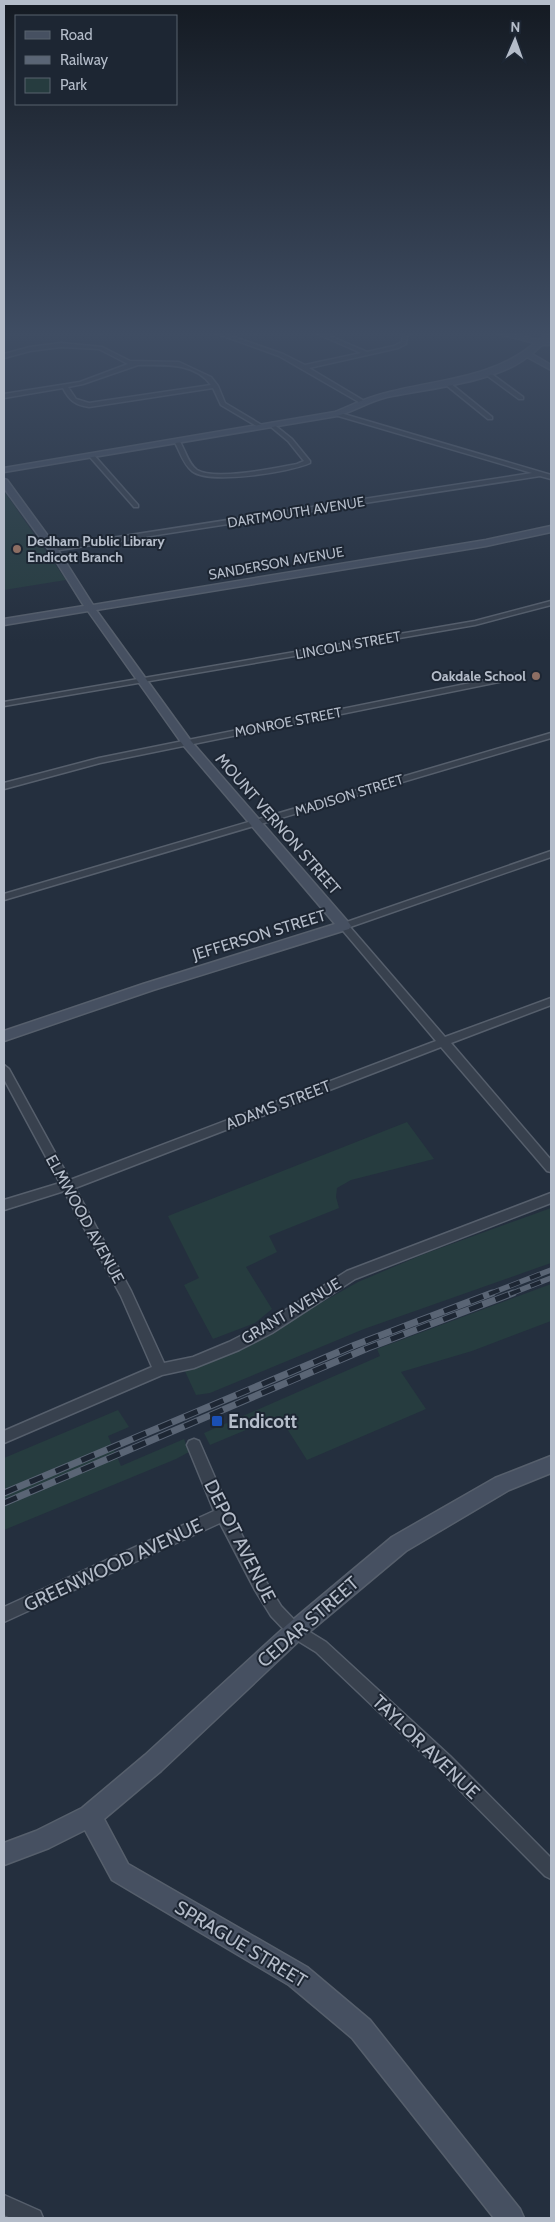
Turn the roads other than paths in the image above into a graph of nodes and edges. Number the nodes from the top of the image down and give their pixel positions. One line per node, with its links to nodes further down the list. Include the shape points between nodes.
1 (215, 435): 4 (street)
2 (284, 435): 4 (street, via 308,462 299,466 208,476 192,468)
3 (407, 435): 7 (street)
4 (177, 441): 5 (street)
5 (91, 455): 6 (street); 10 (street)
6 (4, 470)
7 (540, 474): 8 (street); 12 (street, DARTMOUTH AVENUE)
8 (551, 477)
9 (4, 482): 12 (street, MOUNT VERNON STREET)
10 (136, 506)
11 (551, 529): 14 (street, SANDERSON AVENUE, via 486,543)
12 (53, 549): 14 (street, MOUNT VERNON STREET)
13 (551, 603): 17 (street, LINCOLN STREET, via 491,620)
14 (91, 609): 15 (street, SANDERSON AVENUE); 17 (street, MOUNT VERNON STREET)
15 (4, 622)
16 (515, 676): 20 (street, MONROE STREET)
17 (144, 681): 18 (street, LINCOLN STREET); 20 (street, MOUNT VERNON STREET)
18 (4, 704)
19 (551, 735): 22 (street, MADISON STREET)
20 (188, 743): 21 (street, MONROE STREET); 22 (street, MOUNT VERNON STREET)
21 (4, 786)
22 (256, 823): 24 (street, MADISON STREET); 25 (street, MOUNT VERNON STREET)
23 (551, 854): 25 (street, JEFFERSON STREET)
24 (4, 897)
25 (344, 926): 27 (street, JEFFERSON STREET); 28 (street, MOUNT VERNON STREET)
26 (551, 1001): 28 (street, ADAMS STREET)
27 (4, 1036)
28 (444, 1043): 30 (street, MOUNT VERNON STREET); 31 (street, ADAMS STREET)
29 (4, 1069): 31 (street, ELMWOOD AVENUE)
30 (551, 1168)
31 (66, 1186): 33 (street, ADAMS STREET); 34 (street, ELMWOOD AVENUE, via 127,1295)
32 (551, 1198): 34 (street, GRANT AVENUE, via 351,1275 267,1329 234,1346 194,1362)
33 (4, 1205)
34 (160, 1370): 35 (street, GRANT AVENUE)
35 (4, 1437)
36 (194, 1446): 38 (street, DEPOT AVENUE)
37 (551, 1464): 40 (street, CEDAR STREET, via 502,1484 399,1544)
38 (223, 1514): 39 (street, GREENWOOD AVENUE); 40 (street, DEPOT AVENUE, via 272,1604)
39 (4, 1615)
40 (295, 1631): 41 (street, CEDAR STREET); 43 (street, TAYLOR AVENUE, via 321,1647 381,1703)
41 (90, 1816): 42 (street); 46 (street, SPRAGUE STREET, via 120,1872 298,1976 361,2028)
42 (4, 1854)
43 (551, 1870)
44 (4, 2205): 45 (street)
45 (33, 2218)
46 (511, 2218)

